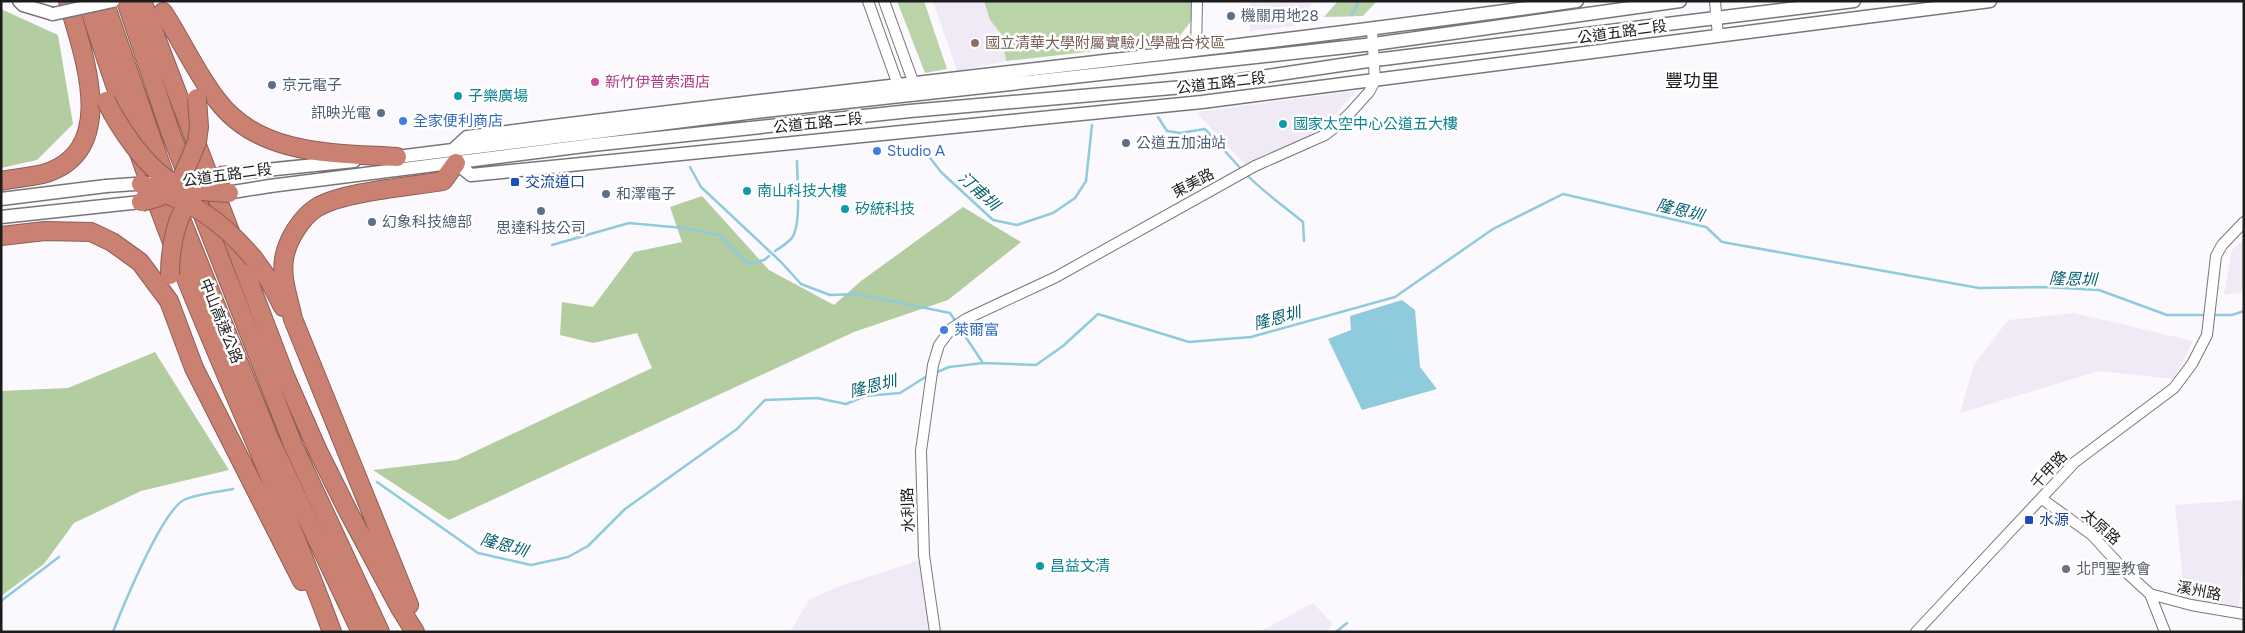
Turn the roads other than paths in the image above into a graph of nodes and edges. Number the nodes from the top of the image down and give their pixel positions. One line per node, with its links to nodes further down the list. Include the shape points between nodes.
1 (19, 1): 5 (street, bridge, via 53,14)
2 (68, 1): 21 (highway)
3 (87, 1): 48 (highway, via 191,291)
4 (104, 1): 49 (highway, 中山高速公路, via 189,244 270,440)
5 (113, 1)
6 (126, 1): 50 (highway, 中山高速公路, via 178,152 294,447)
7 (142, 1): 51 (highway, via 285,376 318,451)
8 (868, 1): 26 (street)
9 (884, 1): 25 (street)
10 (1197, 1): 22 (street)
11 (1577, 1): 18 (street, 公道五路二段)
12 (1680, 1): 20 (street, 公道五路二段)
13 (1715, 1): 17 (street)
14 (1854, 1): 17 (street, 公道五路二段)
15 (1990, 1): 19 (street, 公道五路二段)
16 (161, 7): 30 (highway, via 217,101 248,129 304,150); 34 (highway, bridge, via 197,98 200,127)
17 (1716, 18): 19 (street); 23 (street, 公道五路二段)
18 (1372, 30): 20 (street); 22 (street, 公道五路二段)
19 (1718, 36): 24 (street, 公道五路二段)
20 (1374, 44): 23 (street); 29 (street, 公道五路二段, via 764,111)
21 (82, 50): 32 (highway, via 90,84 92,114 86,136 75,154 44,174); 34 (highway, bridge, via 116,120 137,150)
22 (1196, 50): 25 (street, 公道五路二段)
23 (1374, 60): 24 (street); 27 (street, 公道五路二段, via 1206,85)
24 (1375, 81): 28 (street, 公道五路二段, via 1202,102); 42 (street, 東美路, via 1338,126 1325,135 1244,172 1056,277 951,329 939,345)
25 (914, 84): 26 (street, 公道五路二段)
26 (898, 85): 29 (street, 公道五路二段, via 467,137)
27 (910, 111): 28 (street); 29 (street, 公道五路二段, via 592,145)
28 (847, 136): 29 (street, 公道五路二段, via 471,174)
29 (455, 156): 30 (street, 公道五路二段); 35 (street, 公道五路二段, bridge); 41 (highway, via 444,181 336,199 316,208 302,222 290,239 284,258 284,284)
30 (397, 157): 31 (street, 公道五路二段)
31 (226, 174): 34 (highway, bridge)
32 (1, 181)
33 (141, 184): 34 (highway, bridge); 36 (street, bridge)
34 (181, 191): 35 (highway, bridge); 37 (highway, bridge); 41 (highway, bridge, via 235,237 254,259); 43 (highway, bridge, via 170,254 170,274 175,307)
35 (229, 193)
36 (1, 199)
37 (141, 202): 38 (street)
38 (1, 217)
39 (2244, 222): 44 (street, 千甲路, via 2216,256 2207,335 2192,364 2174,388 2075,462)
40 (1, 236): 43 (highway, via 84,231 112,242 140,262 160,286 169,300)
41 (293, 319): 51 (highway, via 408,602)
42 (933, 366): 52 (street, 水利路, via 921,451 924,555)
43 (194, 368): 47 (highway)
44 (2042, 500): 45 (street, 太原路, via 2092,535); 53 (street, 千甲路)
45 (2150, 594): 46 (street, 溪州路); 54 (street, 太原路)
46 (2244, 614)
47 (327, 632)
48 (332, 632)
49 (361, 632)
50 (380, 632)
51 (415, 632)
52 (935, 632)
53 (1916, 632)
54 (2165, 632)

